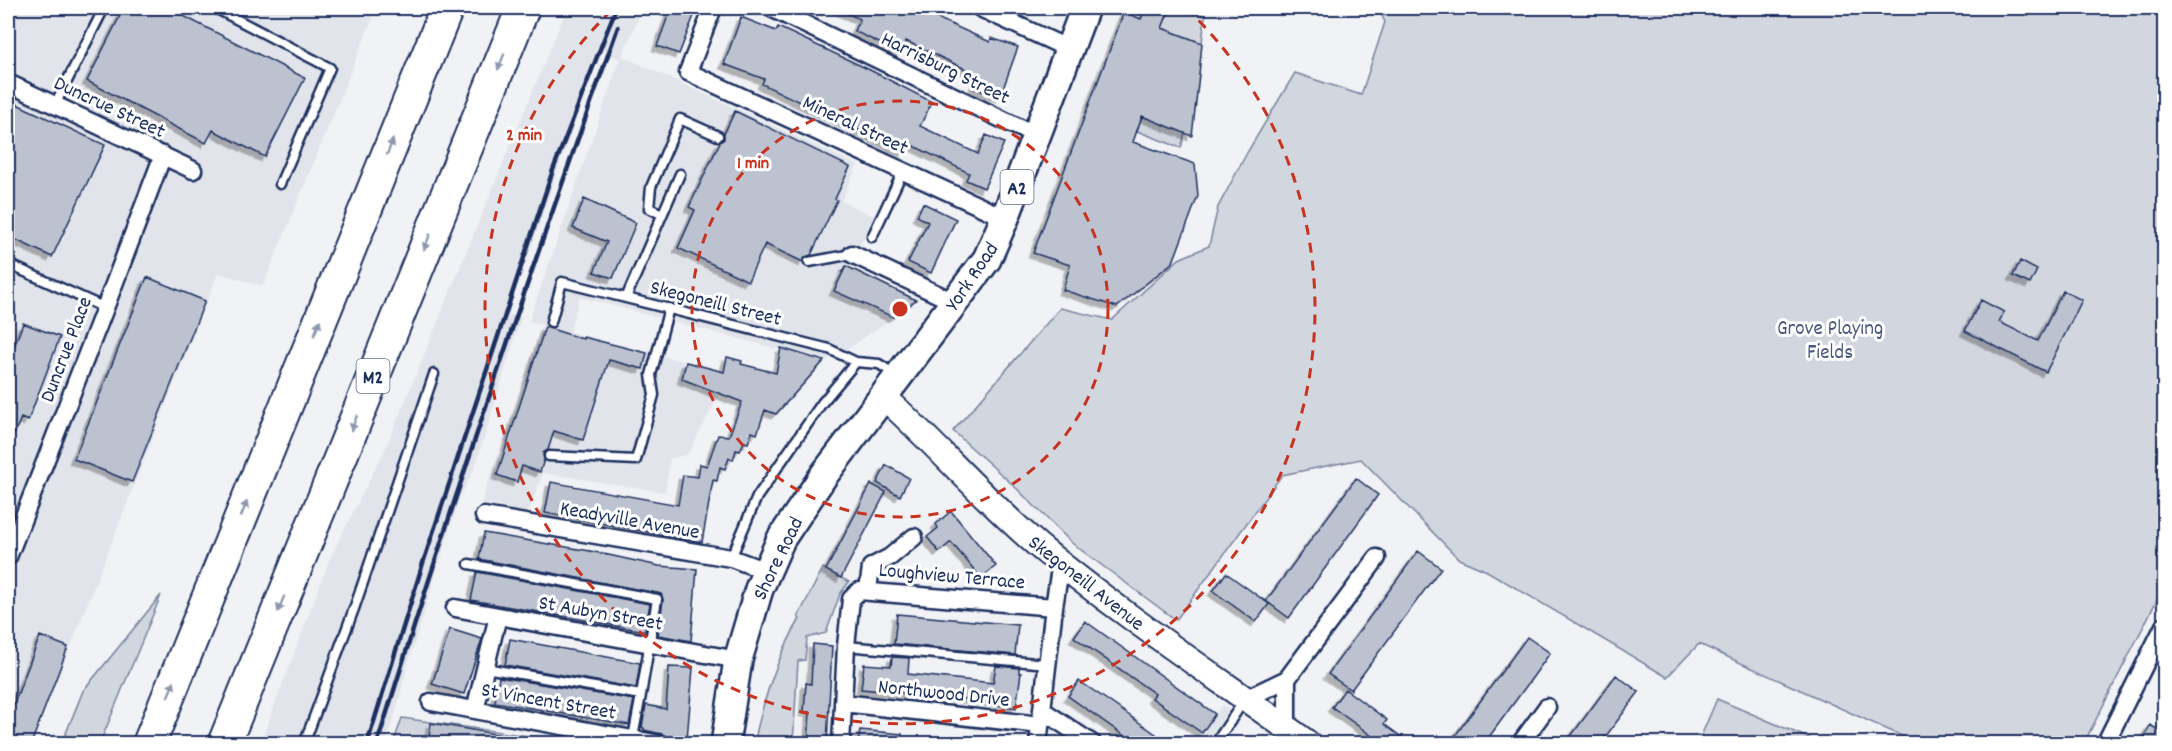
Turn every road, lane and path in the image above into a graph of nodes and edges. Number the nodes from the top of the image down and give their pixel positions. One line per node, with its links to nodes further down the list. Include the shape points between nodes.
1 (104, 8): 11 (lane)
2 (215, 8): 18 (lane, via 330,68)
3 (447, 8): 62 (highway, one-way to 3)
4 (522, 8): 63 (highway, M2, one-way to 63)
5 (713, 8): 16 (street, Mineral Street, via 688,72)
6 (771, 8): 12 (street, Harrisburg Street, via 1020,128)
7 (980, 8): 9 (street)
8 (1085, 8): 9 (main road, York Road / A2)
9 (1070, 49): 12 (main road, York Road / A2)
10 (8, 83): 11 (street, Duncrue Street)
11 (55, 105): 14 (street, Duncrue Street)
12 (1038, 133): 20 (main road, York Road / A2)
13 (718, 135): 19 (lane, via 680,118 651,187 649,208)
14 (163, 155): 15 (street, Duncrue Street); 27 (street, Duncrue Place)
15 (193, 170)
16 (903, 171): 20 (street, Mineral Street); 21 (lane)
17 (680, 174): 19 (lane, Skegoneill Street)
18 (280, 184)
19 (662, 214): 25 (lane, Skegoneill Street)
20 (1005, 218): 26 (main road, York Road / A2, via 987,259)
21 (872, 237)
22 (852, 254): 23 (lane); 26 (street)
23 (809, 262)
24 (8, 264): 27 (lane)
25 (626, 298): 28 (lane, Skegoneill Street); 29 (lane, via 562,282)
26 (954, 302): 32 (main road, York Road / A2)
27 (105, 308): 36 (street, Duncrue Place)
28 (669, 308): 30 (lane, Skegoneill Street, via 829,349); 33 (lane, via 651,375 654,395 636,460)
29 (551, 322)
30 (856, 362): 32 (lane, via 879,363); 37 (lane, Shore Road, via 822,403 757,497)
31 (434, 374): 64 (lane)
32 (892, 387): 40 (street, Skegoneill Avenue, via 1012,523); 41 (main road, Shore Road / A2, via 798,511)
33 (549, 456)
34 (484, 516): 37 (street, Keadyville Avenue)
35 (914, 537): 42 (street, via 871,567)
36 (8, 556)
37 (730, 558): 41 (street, Keadyville Avenue)
38 (1377, 558): 52 (street)
39 (469, 564): 47 (lane, via 657,599)
40 (1062, 565): 43 (street); 54 (street, Skegoneill Avenue)
41 (766, 572): 49 (main road, Shore Road / A2)
42 (868, 590): 43 (street, Loughview Terrace); 48 (street, Loughview Terrace, via 859,591 851,599)
43 (1054, 607): 50 (street)
44 (455, 608): 45 (street, St Aubyn Street)
45 (498, 616): 47 (street, St Aubyn Street); 51 (street)
46 (2164, 626): 73 (street)
47 (650, 644): 49 (street, St Aubyn Street); 53 (lane)
48 (846, 646): 50 (lane); 56 (street, Loughview Terrace)
49 (738, 660): 66 (main road, Shore Road / A2)
50 (1047, 664): 59 (street)
51 (485, 668): 53 (lane); 58 (street)
52 (1287, 679): 54 (street); 60 (street)
53 (641, 694): 61 (lane)
54 (1245, 699): 60 (street, Skegoneill Avenue); 70 (lane)
55 (430, 702): 58 (street, St Vincent Street)
56 (843, 703): 59 (street, Northwood Drive); 67 (street, Loughview Terrace)
57 (1547, 706): 72 (street)
58 (475, 710): 61 (street, St Vincent Street)
59 (1041, 717): 68 (street); 69 (street, Northwood Drive)
60 (1287, 728): 71 (street, Skegoneill Avenue)
61 (633, 738): 65 (street, St Vincent Street)
62 (149, 744)
63 (224, 744)
64 (304, 744)
65 (660, 744)
66 (725, 744)
67 (841, 744)
68 (1038, 744)
69 (1093, 744)
70 (1215, 744)
71 (1309, 744)
72 (1520, 744)
73 (2105, 744)

